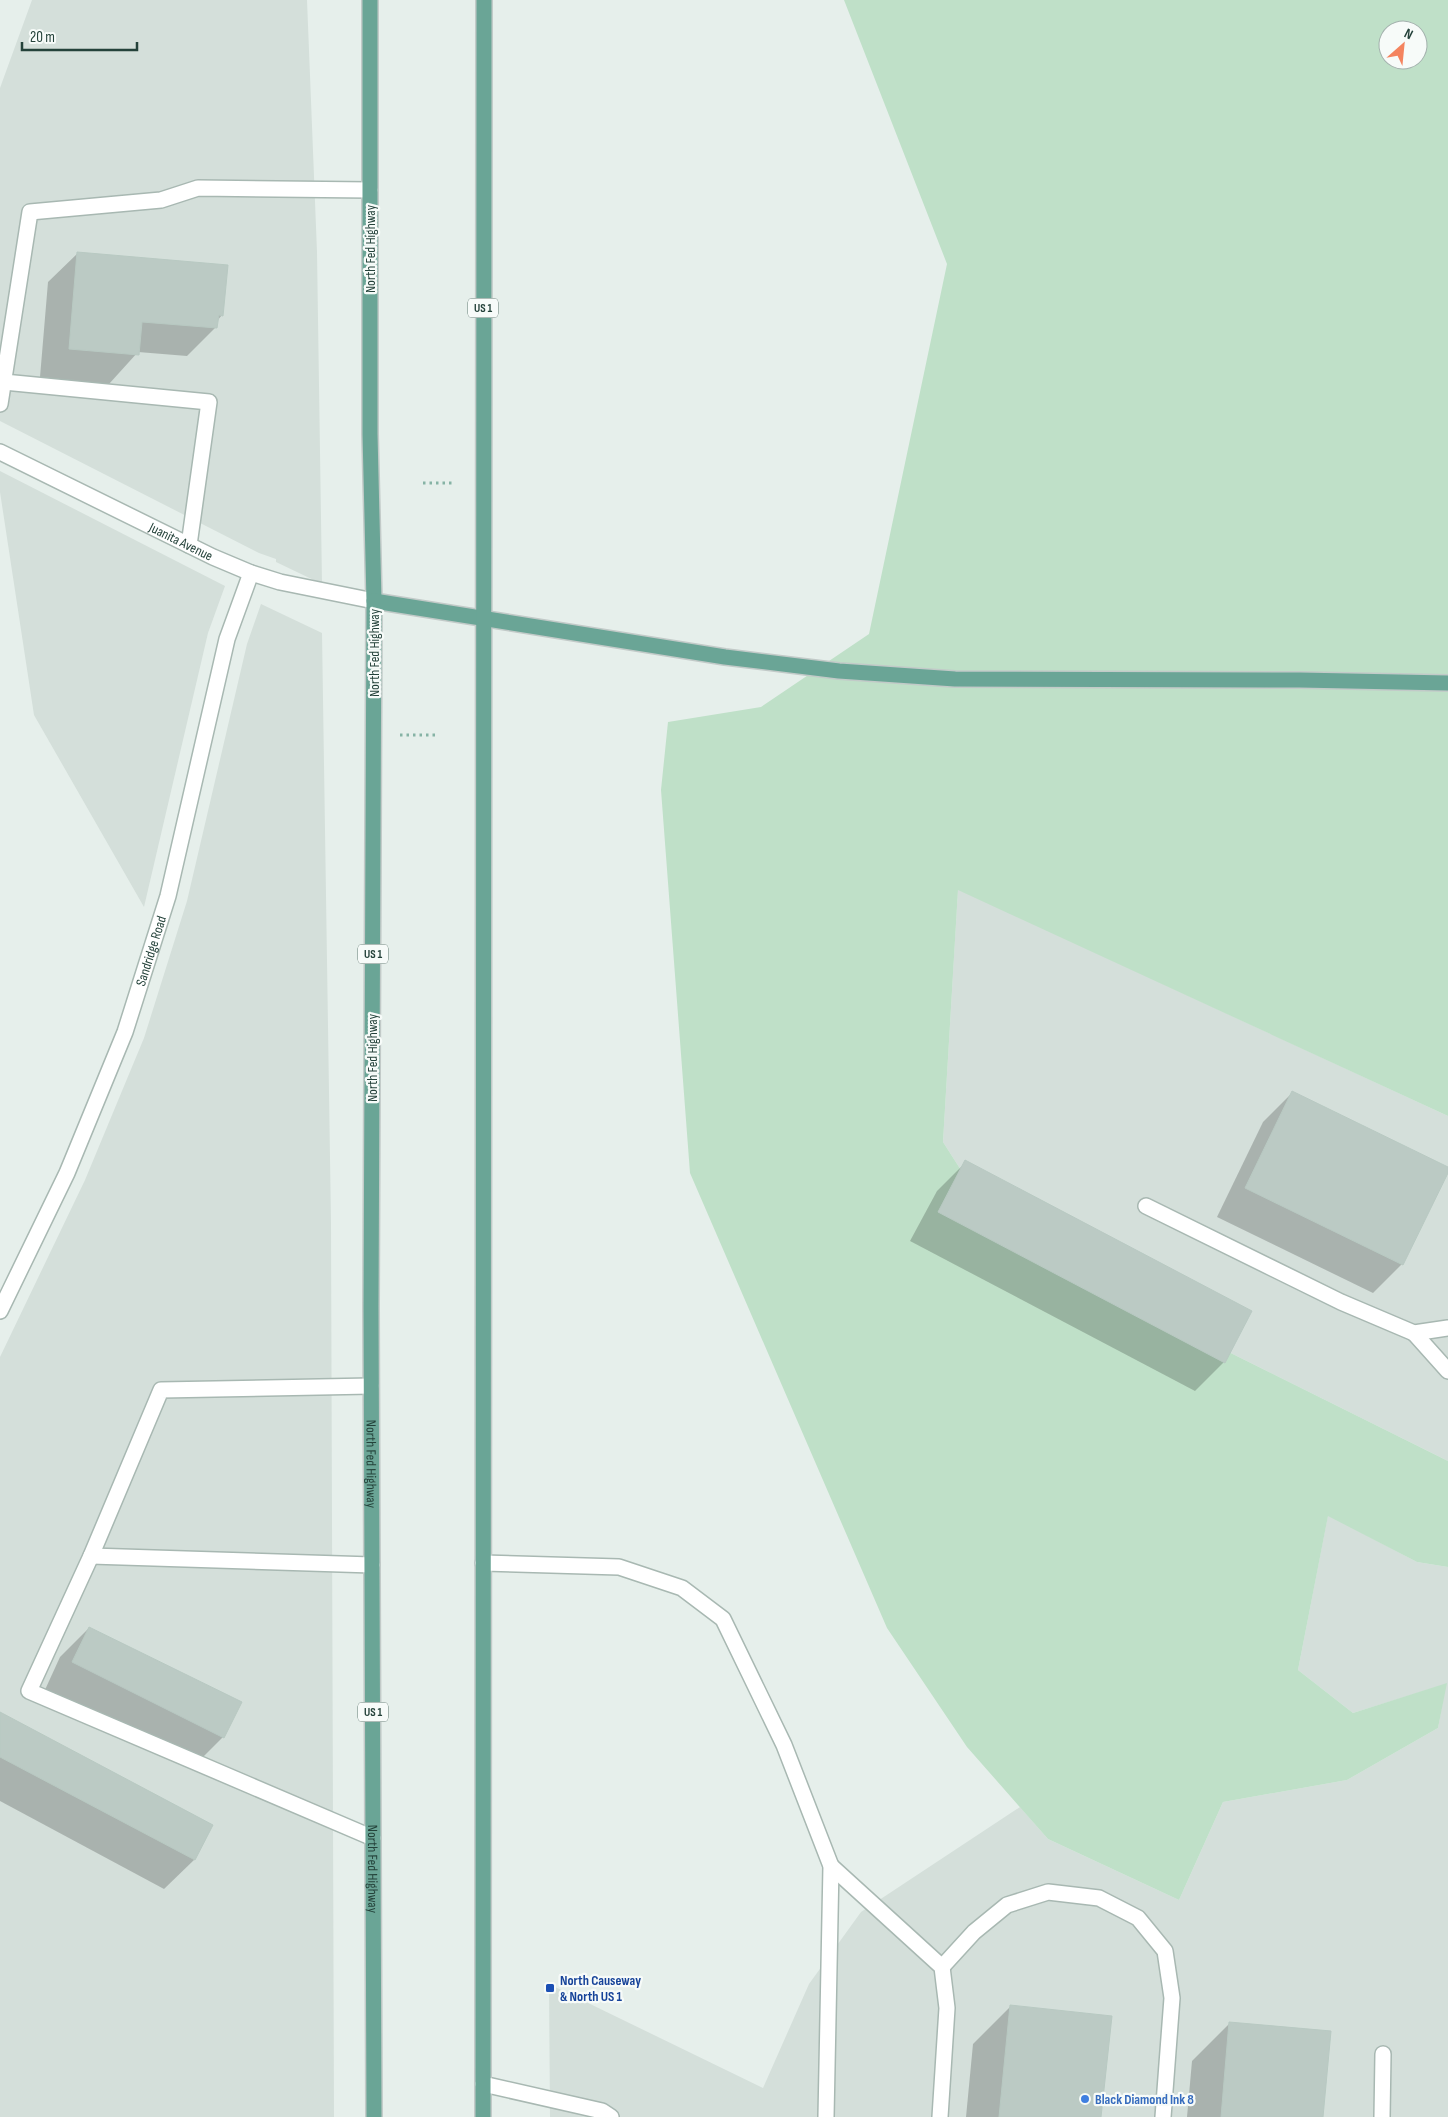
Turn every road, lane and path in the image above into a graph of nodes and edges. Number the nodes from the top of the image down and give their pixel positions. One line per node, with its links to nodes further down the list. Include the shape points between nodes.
1 (370, 0): 3 (main road, North Fed Highway / US 1)
2 (484, 0): 12 (main road, US 1)
3 (370, 190): 4 (street, via 198,188 161,200 30,212); 11 (main road, North Fed Highway / US 1)
4 (4, 382): 5 (street); 9 (street, via 209,402)
5 (0, 404)
6 (0, 452): 9 (street, Juanita Avenue)
7 (423, 483): 8 (path)
8 (454, 483)
9 (189, 545): 10 (street, Juanita Avenue)
10 (251, 573): 11 (street, Juanita Avenue); 17 (street, Sandridge Road, via 227,639 168,896 125,1032 67,1173)
11 (374, 601): 12 (main road); 21 (main road, North Fed Highway / US 1)
12 (484, 617): 13 (main road, via 725,657 839,671 945,678); 24 (main road, US 1)
13 (1448, 683)
14 (395, 735): 15 (path)
15 (436, 735)
16 (1146, 1206): 19 (street, via 1341,1302)
17 (0, 1311)
18 (1448, 1328): 19 (street)
19 (1414, 1333): 20 (street)
20 (1448, 1371)
21 (371, 1386): 22 (street, via 161,1390); 23 (main road, North Fed Highway / US 1)
22 (91, 1556): 23 (street); 25 (street, via 29,1691)
23 (372, 1564): 25 (main road, North Fed Highway / US 1)
24 (482, 1564): 26 (street, via 619,1567 682,1588 723,1619 784,1745); 29 (main road, US 1)
25 (373, 1838): 30 (main road, North Fed Highway / US 1)
26 (831, 1866): 27 (street); 33 (street)
27 (942, 1968): 34 (street, via 947,2008); 35 (street, via 974,1932 1008,1906 1048,1892 1099,1898 1138,1918 1165,1950 1172,1998)
28 (1383, 2054): 36 (street)
29 (483, 2084): 31 (main road, US 1); 32 (street, via 602,2111)
30 (374, 2117)
31 (483, 2117)
32 (611, 2117)
33 (826, 2117)
34 (940, 2117)
35 (1163, 2117)
36 (1382, 2117)

